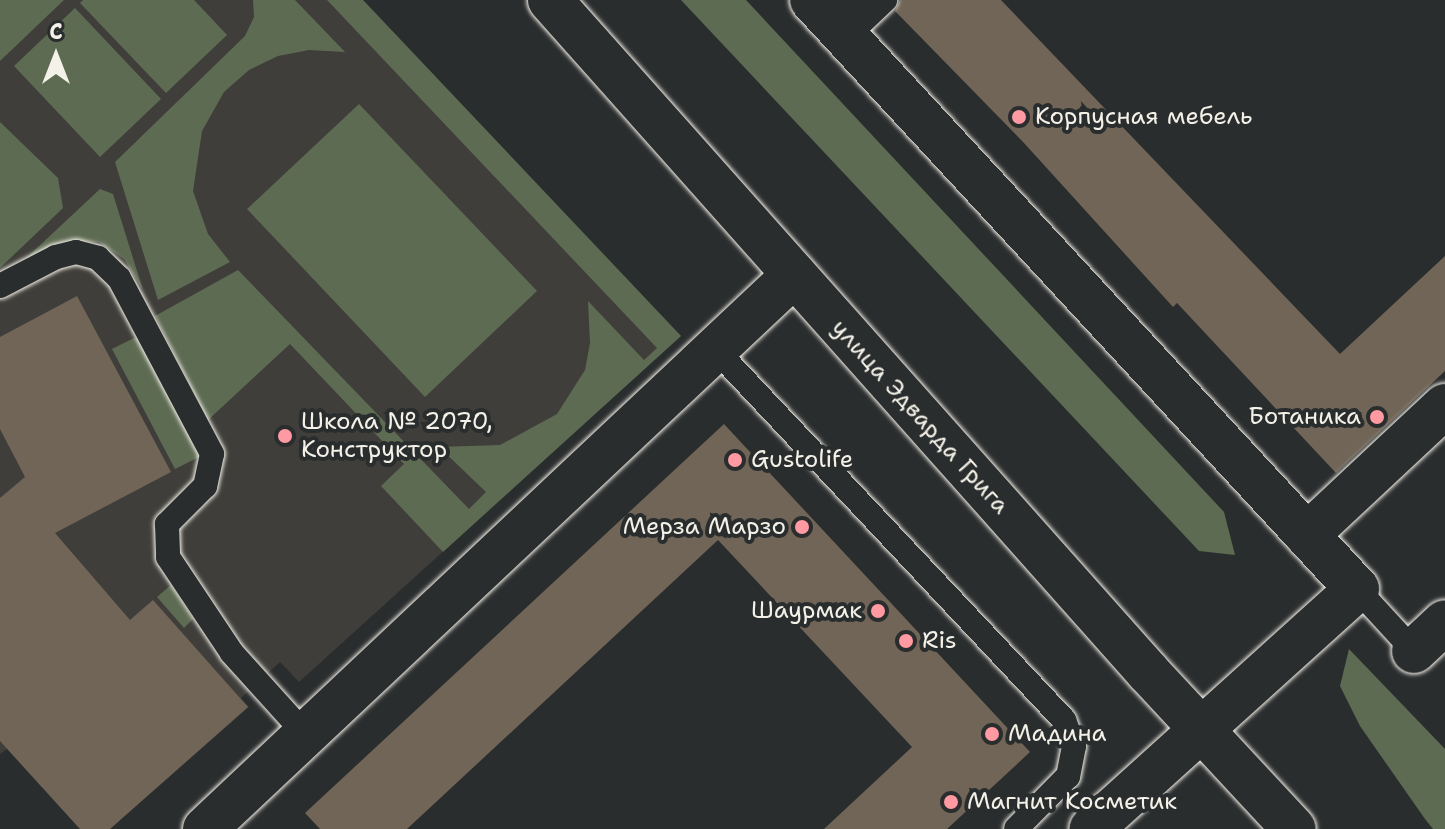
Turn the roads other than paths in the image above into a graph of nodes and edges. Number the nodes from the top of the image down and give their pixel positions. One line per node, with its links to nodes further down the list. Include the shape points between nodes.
1 (550, 0): 4 (street, улица Эдварда Грига)
2 (885, 0): 3 (lane)
3 (837, 15): 8 (street)
4 (794, 275): 6 (street); 11 (street, улица Эдварда Грига)
5 (0, 286): 12 (lane, via 76,252 98,258 119,278 212,454 205,486 167,524 168,557 232,653)
6 (717, 351): 12 (street); 14 (lane, via 1064,720 1074,746 1068,776)
7 (1445, 406): 8 (street)
8 (1307, 535): 9 (street)
9 (1357, 589): 10 (lane); 11 (street)
10 (1430, 637)
11 (1201, 727): 15 (street); 16 (street, улица Эдварда Грига)
12 (306, 735): 13 (street)
13 (205, 829)
14 (1016, 829)
15 (1091, 829)
16 (1294, 829)

